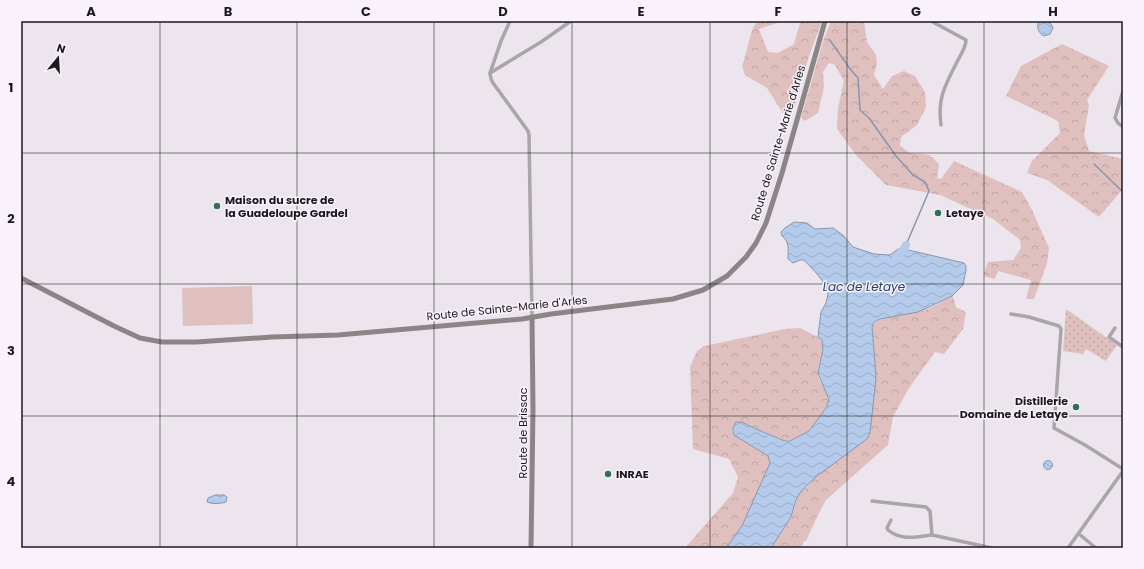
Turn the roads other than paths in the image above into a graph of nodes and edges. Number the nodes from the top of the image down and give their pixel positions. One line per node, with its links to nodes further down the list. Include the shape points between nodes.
1 (510, 21): 5 (street)
2 (571, 21): 5 (street)
3 (824, 21): 11 (main road, Route de Sainte-Marie d'Arles, via 766,223 756,243 742,261 727,276 703,290 673,299)
4 (931, 21): 7 (street, via 966,40 941,97)
5 (490, 73): 11 (street, via 493,83 529,135)
6 (1123, 91): 8 (street, via 1115,118)
7 (941, 125)
8 (1123, 127)
9 (21, 278): 11 (main road, Route de Sainte-Marie d'Arles, via 140,338 162,342 338,335)
10 (1011, 314): 14 (street, via 1059,326 1061,329 1054,428)
11 (532, 318): 19 (main road, Route de Brissac, via 534,409)
12 (1115, 328): 13 (street, via 1109,337)
13 (1123, 347)
14 (1123, 470): 17 (street)
15 (872, 501): 18 (street, via 926,507 930,511)
16 (891, 520): 18 (street, via 888,530 900,536 907,538)
17 (1079, 534): 21 (street); 22 (street)
18 (932, 535): 20 (street)
19 (531, 548)
20 (992, 548)
21 (1068, 548)
22 (1096, 548)

